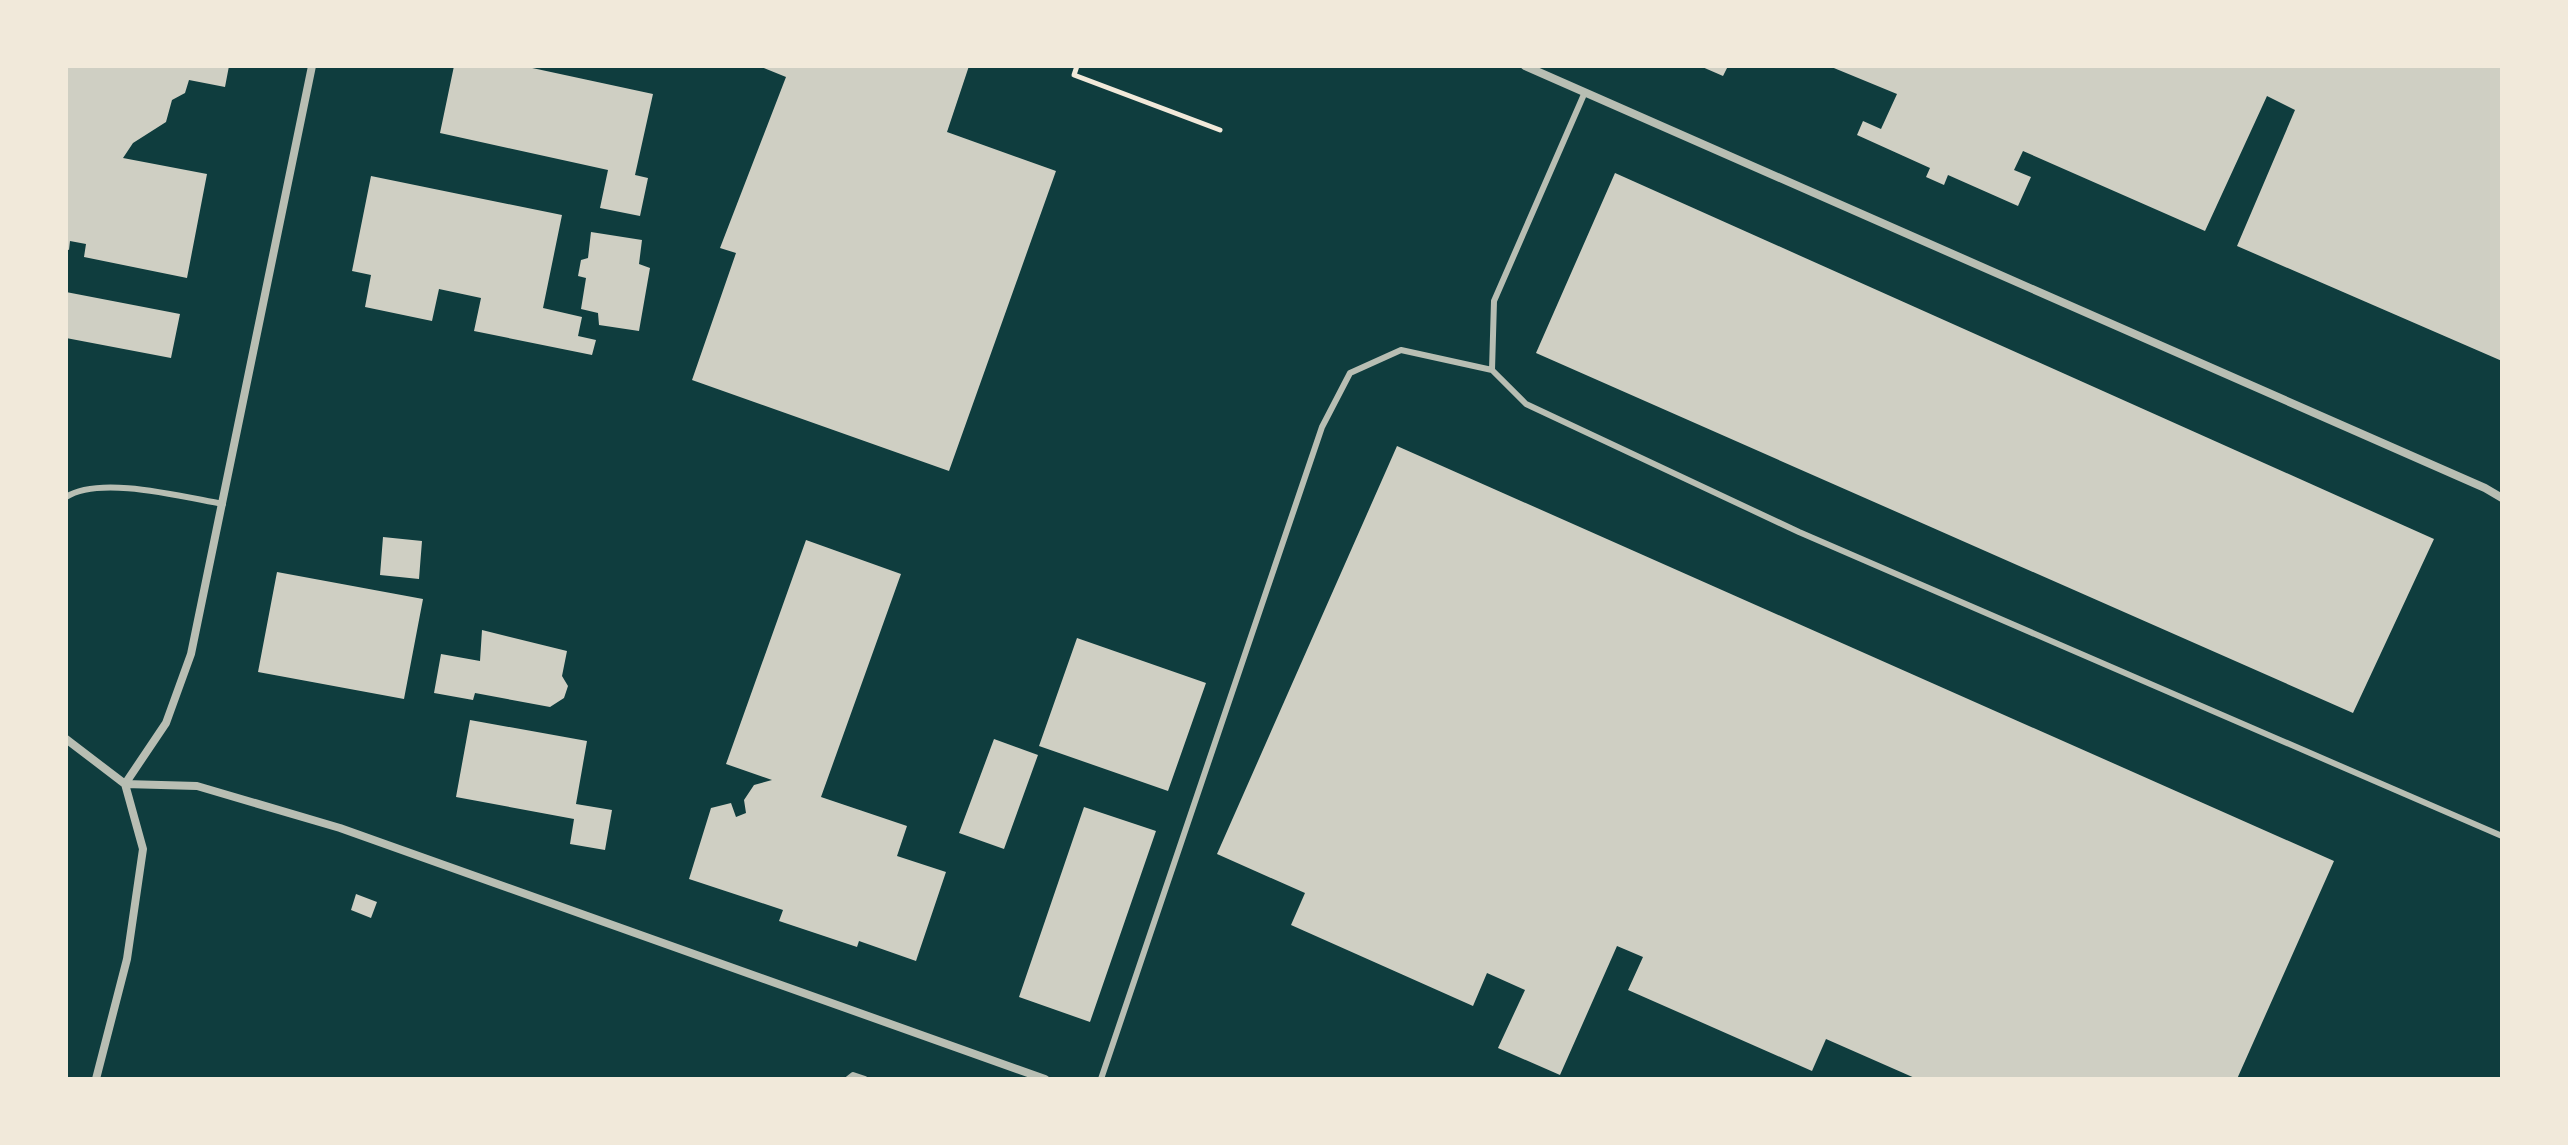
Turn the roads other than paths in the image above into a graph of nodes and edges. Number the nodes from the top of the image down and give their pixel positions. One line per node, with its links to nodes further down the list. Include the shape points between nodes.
1 (312, 66): 7 (street)
2 (1525, 66): 3 (street)
3 (1585, 92): 4 (lane, via 1494,301); 6 (street)
4 (1492, 370): 10 (lane, via 1526,404 1799,532); 15 (lane, via 1401,350 1350,373 1322,427)
5 (66, 497): 7 (lane, via 78,489 132,488)
6 (2502, 498)
7 (223, 504): 9 (street, via 191,654 166,723)
8 (66, 739): 9 (street)
9 (125, 784): 11 (street, via 143,849 127,959); 14 (street, via 197,786 340,828)
10 (2502, 836)
11 (96, 1079)
12 (848, 1079): 13 (lane)
13 (865, 1079)
14 (1045, 1079)
15 (1101, 1079)

